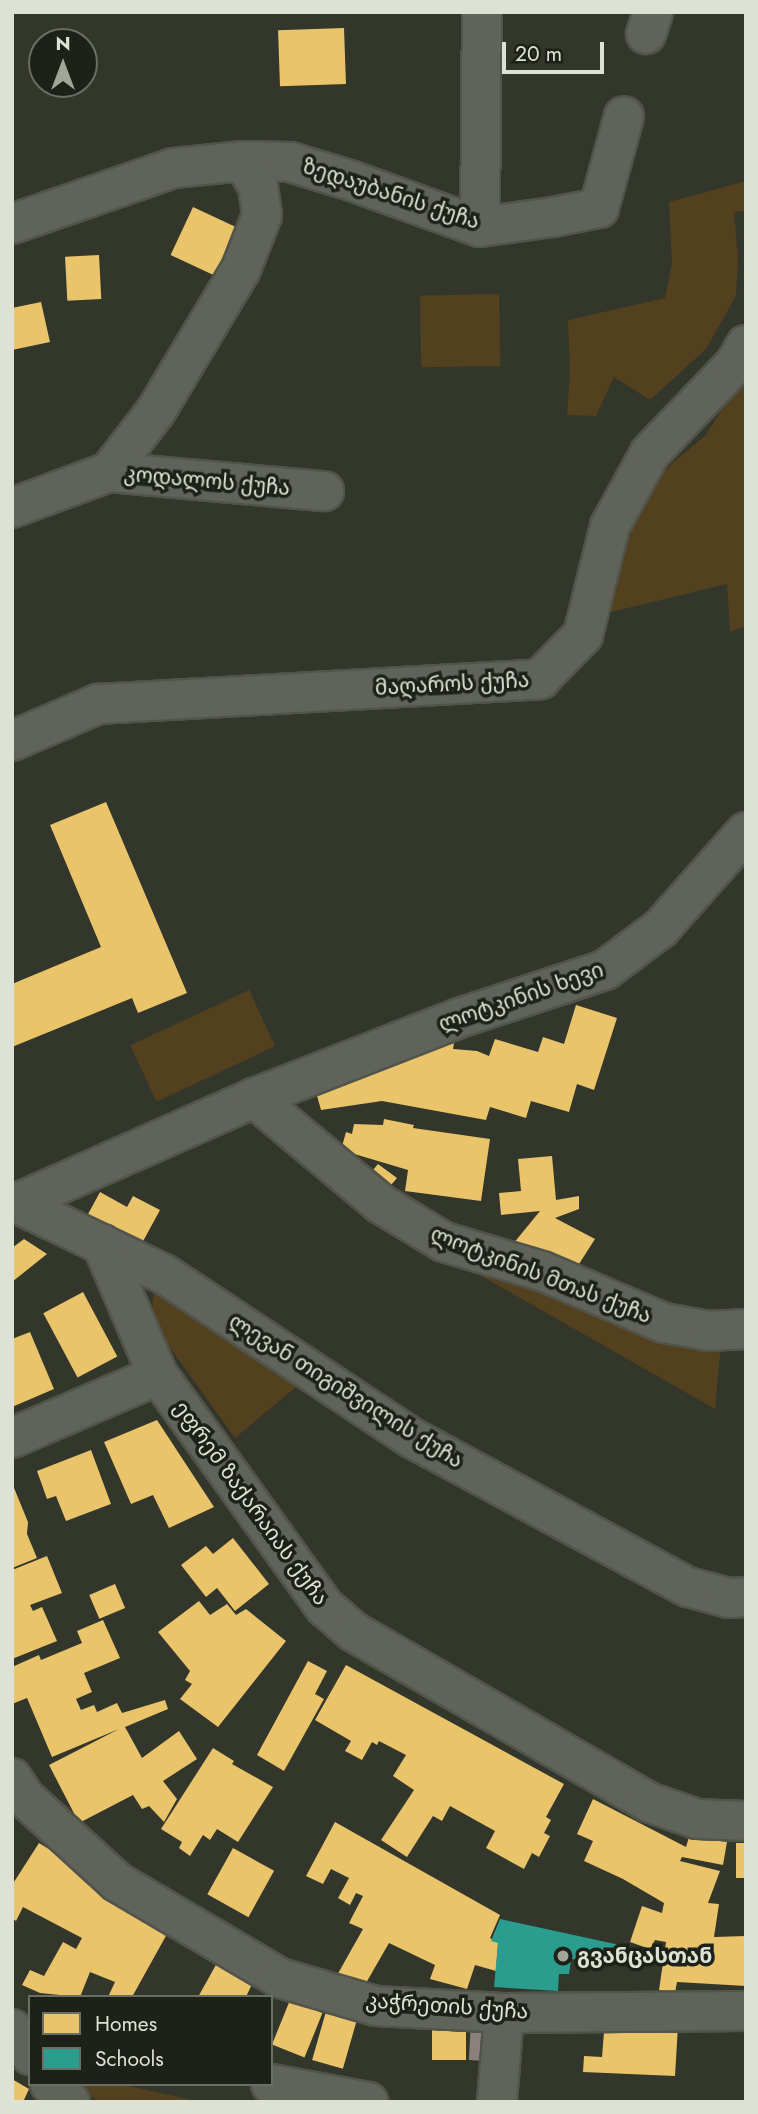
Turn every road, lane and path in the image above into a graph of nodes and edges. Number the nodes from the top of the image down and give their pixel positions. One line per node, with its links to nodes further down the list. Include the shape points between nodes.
1 (482, 12): 5 (street)
2 (624, 116): 5 (street, ზედაუბანის ქუჩა, via 600,208)
3 (243, 161): 4 (street, ზედაუბანის ქუჩა, via 174,168); 5 (street, ზედაუბანის ქუჩა, via 290,162); 7 (street, via 258,186 262,215 240,269 156,411)
4 (12, 224)
5 (480, 227)
6 (746, 345): 10 (street, მაღაროს ქუჩა, via 735,364 650,453 610,526 583,635 540,679 97,704)
7 (109, 472): 8 (street, კოდალოს ქუჩა); 9 (street, კოდალოს ქუჩა)
8 (324, 491)
9 (12, 508)
10 (12, 741)
11 (746, 832): 12 (street, ლოტკინის ხევი, via 661,928 605,971 459,1018)
12 (254, 1098): 13 (street, ლოტკინის ხევი); 15 (street, ლოტკინის მთას ქუჩა, via 381,1204 444,1242 542,1271 664,1323 709,1331)
13 (15, 1202): 14 (street)
14 (102, 1244): 16 (street, ეფრემ ზაქარაიას ქუჩა); 18 (street, ლევან თიგიშვილის ქუჩა, via 164,1274 412,1438 688,1587 729,1598)
15 (746, 1329)
16 (158, 1375): 17 (street); 20 (street, ეფრემ ზაქარაიას ქუჩა, via 325,1607 354,1632 648,1802 697,1819)
17 (12, 1438)
18 (746, 1597)
19 (12, 1778): 22 (street, კაჭრეთის ქუჩა, via 25,1798 117,1882 280,1978 376,2006)
20 (746, 1821)
21 (746, 2011): 22 (street, კაჭრეთის ქუჩა)
22 (504, 2013): 29 (street)
23 (12, 2029): 24 (street)
24 (28, 2052)
25 (273, 2084): 28 (street)
26 (52, 2086): 27 (street)
27 (69, 2102)
28 (368, 2102)
29 (497, 2102)

